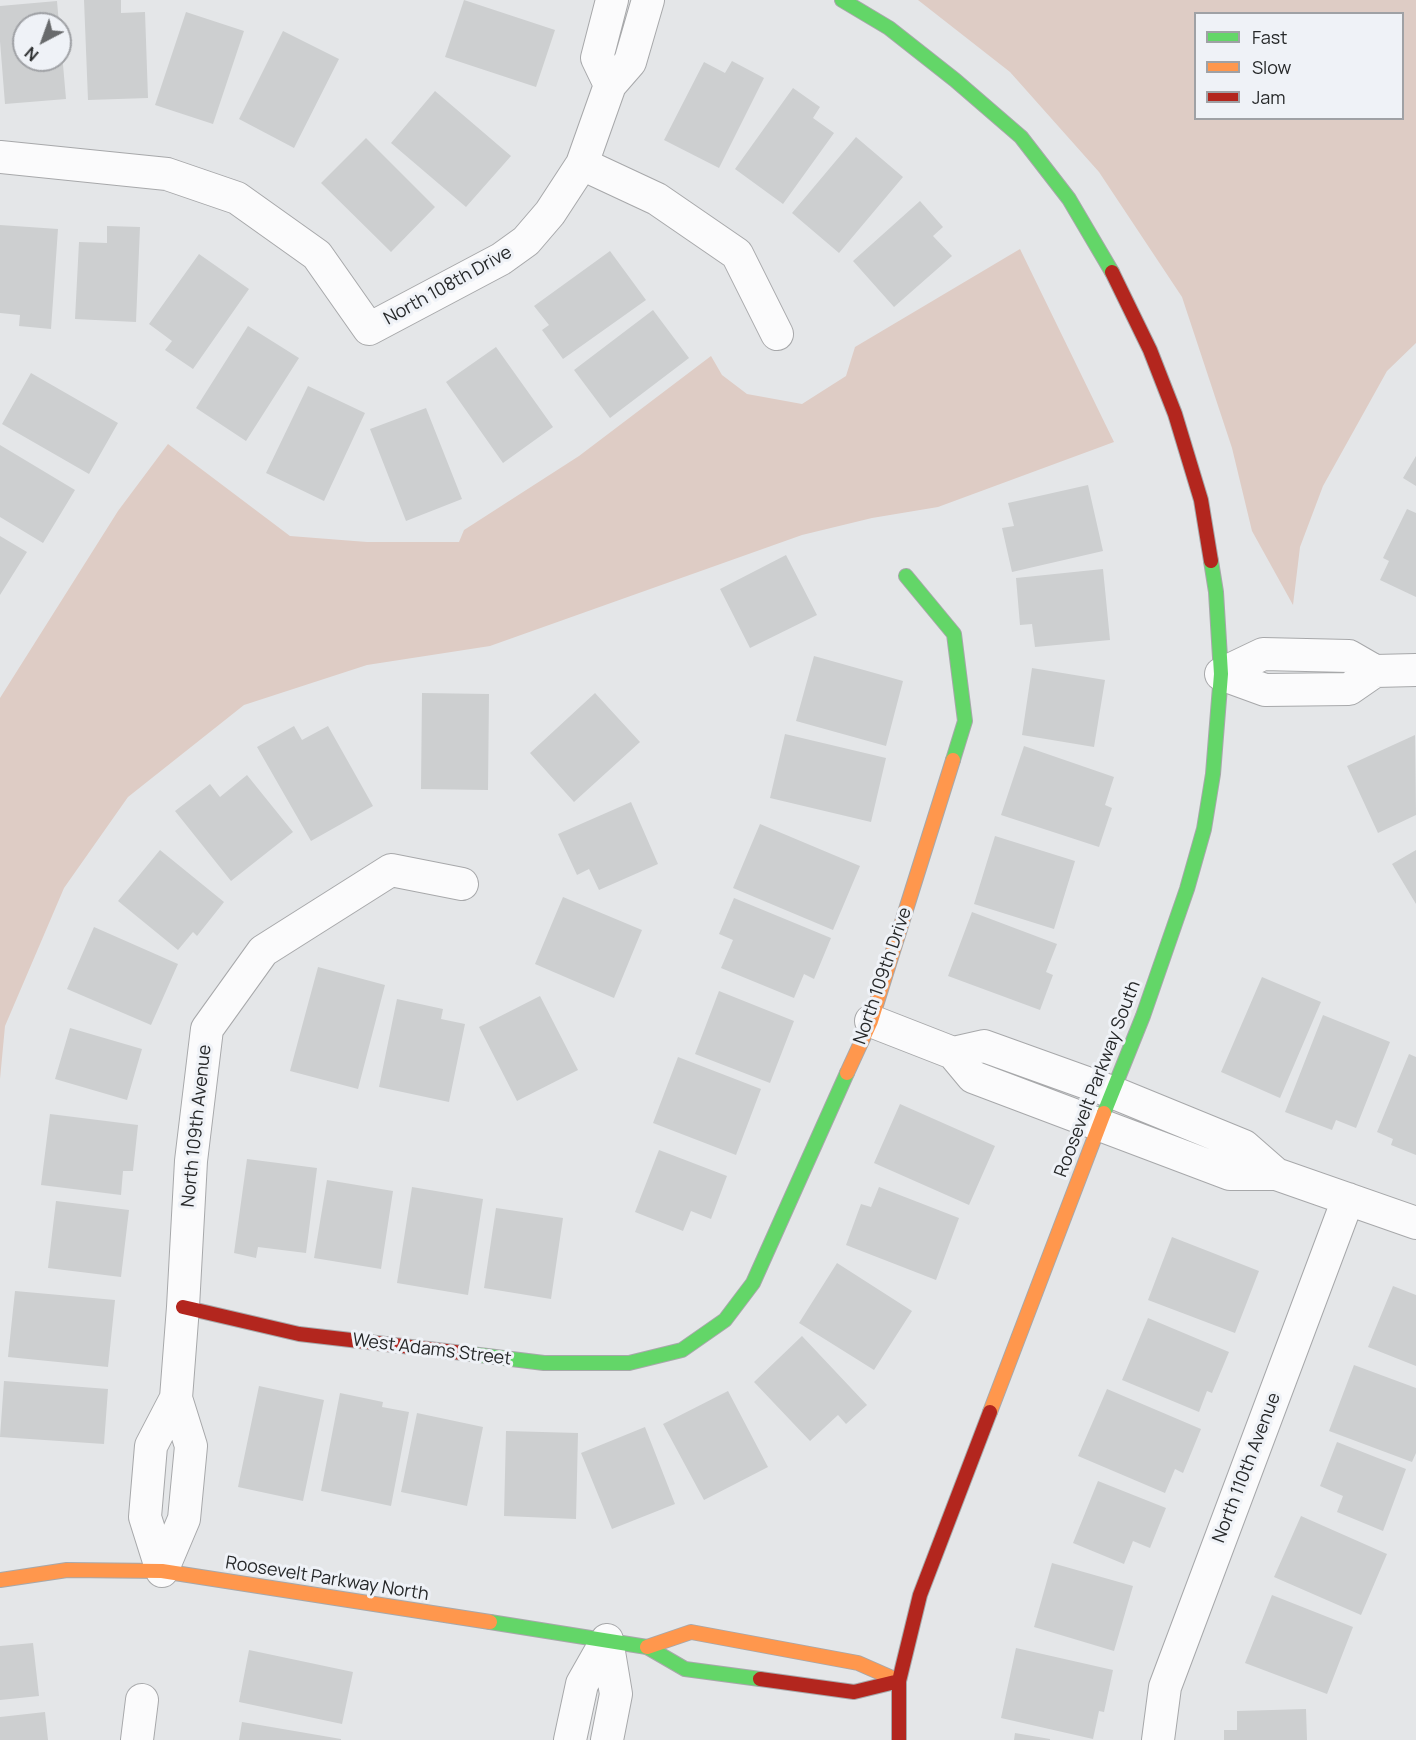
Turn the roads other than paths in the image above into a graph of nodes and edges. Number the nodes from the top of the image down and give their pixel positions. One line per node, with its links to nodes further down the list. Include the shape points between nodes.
1 (612, 0): 4 (street, via 597,58)
2 (648, 0): 4 (street, North 108th Drive, via 630,62)
3 (842, 0): 10 (street, Roosevelt Parkway South, via 889,28 1021,137 1069,199 1107,262 1150,350 1175,414 1201,500 1216,592)
4 (610, 85): 6 (street, North 108th Drive)
5 (0, 157): 6 (street, North 108th Drive, via 167,174 237,198 317,255 369,329 501,259 526,241)
6 (582, 164): 7 (street, via 657,199 737,254)
7 (777, 334)
8 (906, 576): 12 (street, North 109th Drive, via 954,634 965,721)
9 (1416, 670): 10 (street, via 1375,671 1349,689 1265,690)
10 (1221, 674): 14 (street, Roosevelt Parkway South, via 1204,829 1150,995)
11 (462, 884): 19 (street, North 109th Avenue, via 391,870 263,951 207,1029 190,1161)
12 (871, 1021): 13 (street); 20 (street, North 109th Drive, via 753,1283 725,1320)
13 (953, 1053): 14 (street, via 984,1046); 15 (street, via 973,1077)
14 (1112, 1092): 15 (street, Roosevelt Parkway South); 16 (street, via 1244,1146)
15 (1099, 1124): 16 (street, via 1230,1174); 25 (street, Roosevelt Parkway South, via 920,1595)
16 (1276, 1174): 17 (street)
17 (1348, 1199): 18 (street); 31 (street, North 110th Avenue, via 1165,1687)
18 (1416, 1223)
19 (183, 1307): 20 (street, West Adams Street, via 299,1334 544,1363 629,1363); 21 (street, North 109th Avenue, via 176,1398 152,1446 145,1516)
20 (682, 1350)
21 (162, 1571): 22 (street, Roosevelt Parkway North, via 67,1570); 23 (street, Roosevelt Parkway North)
22 (0, 1580)
23 (607, 1640): 24 (street, Roosevelt Parkway North); 28 (street, via 582,1684); 29 (street, via 616,1694)
24 (647, 1647): 25 (street, Roosevelt Parkway North, via 685,1669 854,1692); 25 (street, Roosevelt Parkway North, via 691,1632 858,1663)
25 (899, 1681): 30 (street, Roosevelt Parkway South)
26 (142, 1700): 27 (street)
27 (137, 1740)
28 (570, 1740)
29 (607, 1740)
30 (899, 1740)
31 (1158, 1740)

